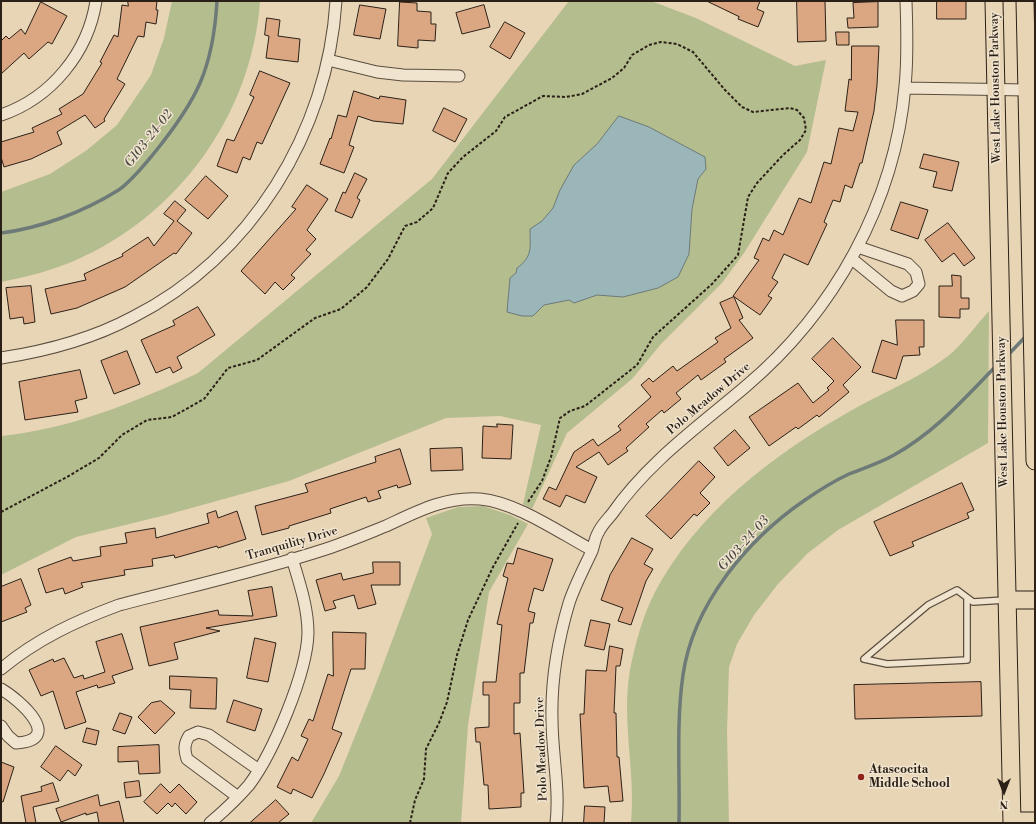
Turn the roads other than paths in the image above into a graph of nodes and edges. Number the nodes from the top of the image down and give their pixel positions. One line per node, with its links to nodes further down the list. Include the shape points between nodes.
1 (96, 1): 11 (street, via 90,27 66,71 52,85 24,105)
2 (336, 1): 6 (street)
3 (906, 1): 8 (street, Polo Meadow Drive)
4 (994, 1): 10 (main road, West Lake Houston Parkway)
5 (1027, 12): 9 (main road)
6 (328, 60): 7 (street, via 377,72); 14 (street, via 320,93 307,127 281,178 257,214 194,278 133,317 77,341)
7 (459, 76)
8 (905, 88): 10 (street); 12 (street, Polo Meadow Drive, via 890,166 872,219)
9 (1031, 90): 10 (street); 15 (main road)
10 (996, 91): 19 (main road, West Lake Houston Parkway)
11 (1, 115)
12 (858, 247): 13 (street, Polo Meadow Drive); 13 (street, via 908,264 916,272 919,284 914,291 902,296 891,291)
13 (852, 259): 16 (street, Polo Meadow Drive, via 827,299 788,346 640,478 598,533)
14 (1, 358)
15 (1035, 461)
16 (592, 550): 17 (street, Tranquility Drive, via 523,512 497,502 463,498 446,501 360,537); 29 (street, Polo Meadow Drive, via 569,602 554,670 552,719 557,788)
17 (292, 558): 21 (street, Tranquility Drive, via 120,605 87,617 46,637); 24 (street, via 307,619 306,649 290,704)
18 (967, 598): 18 (lane, via 957,590 928,605 864,659 887,664 967,660); 19 (lane, via 973,602)
19 (1007, 600): 20 (main road); 26 (main road, West Lake Houston Parkway)
20 (1035, 600)
21 (1, 669)
22 (1, 689): 23 (street, via 34,717 39,727 36,736 28,742 16,742)
23 (1, 726)
24 (259, 770): 25 (street); 25 (street, via 209,735 198,732 189,736 184,751 187,759)
25 (238, 797): 28 (street)
26 (1012, 822): 27 (main road)
27 (1035, 822)
28 (210, 823)
29 (556, 823)

